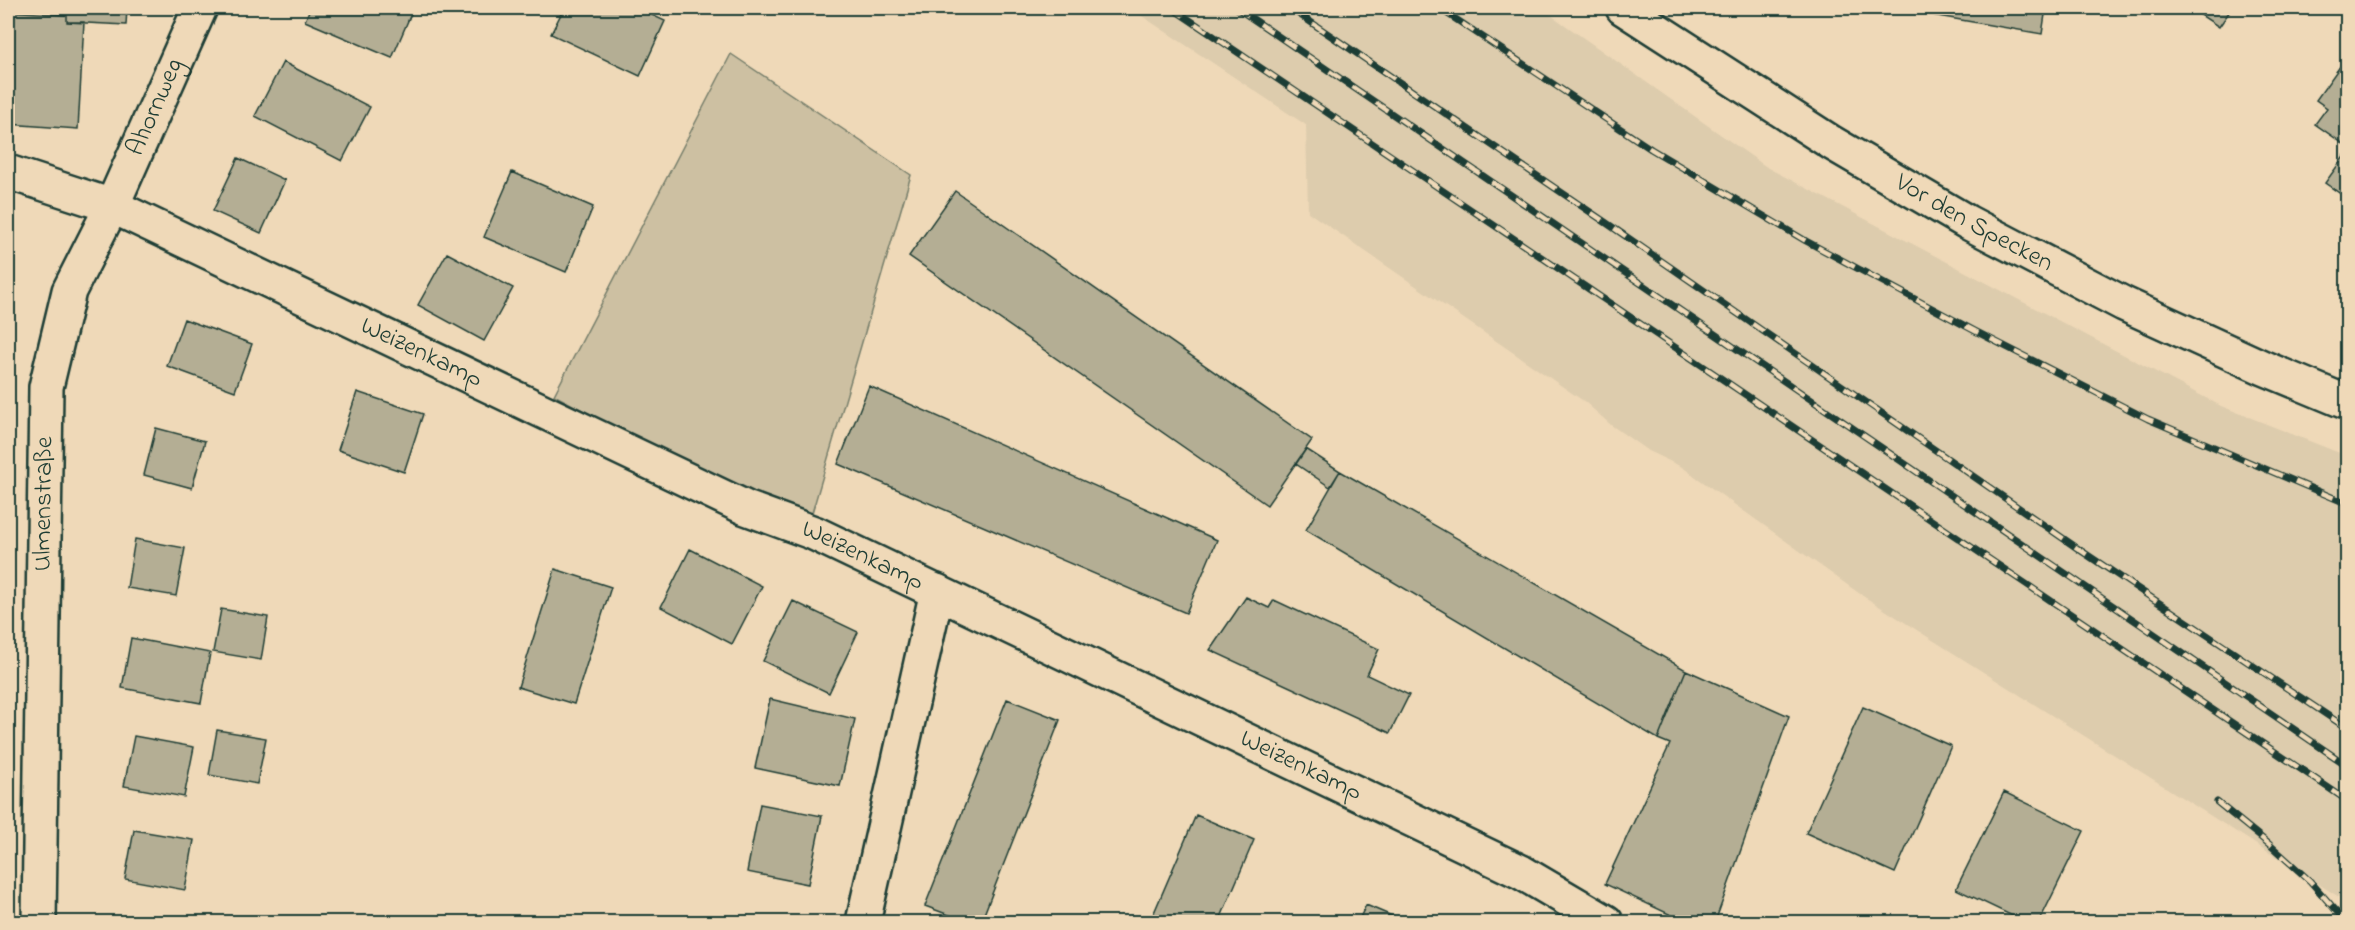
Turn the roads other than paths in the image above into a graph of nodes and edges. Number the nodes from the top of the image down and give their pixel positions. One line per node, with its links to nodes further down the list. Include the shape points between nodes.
1 (200, 8): 4 (street, Ahornweg)
2 (1623, 8): 5 (street, Vor den Specken, via 1832,143 1967,222 2133,308)
3 (8, 172): 4 (street)
4 (112, 206): 6 (street, Weizenkamp, via 746,508 814,533); 7 (street, Ulmenstraße, via 69,291 46,387)
5 (2348, 403)
6 (937, 591): 8 (street); 9 (street, Weizenkamp, via 1521,872)
7 (39, 922)
8 (863, 922)
9 (1606, 922)

